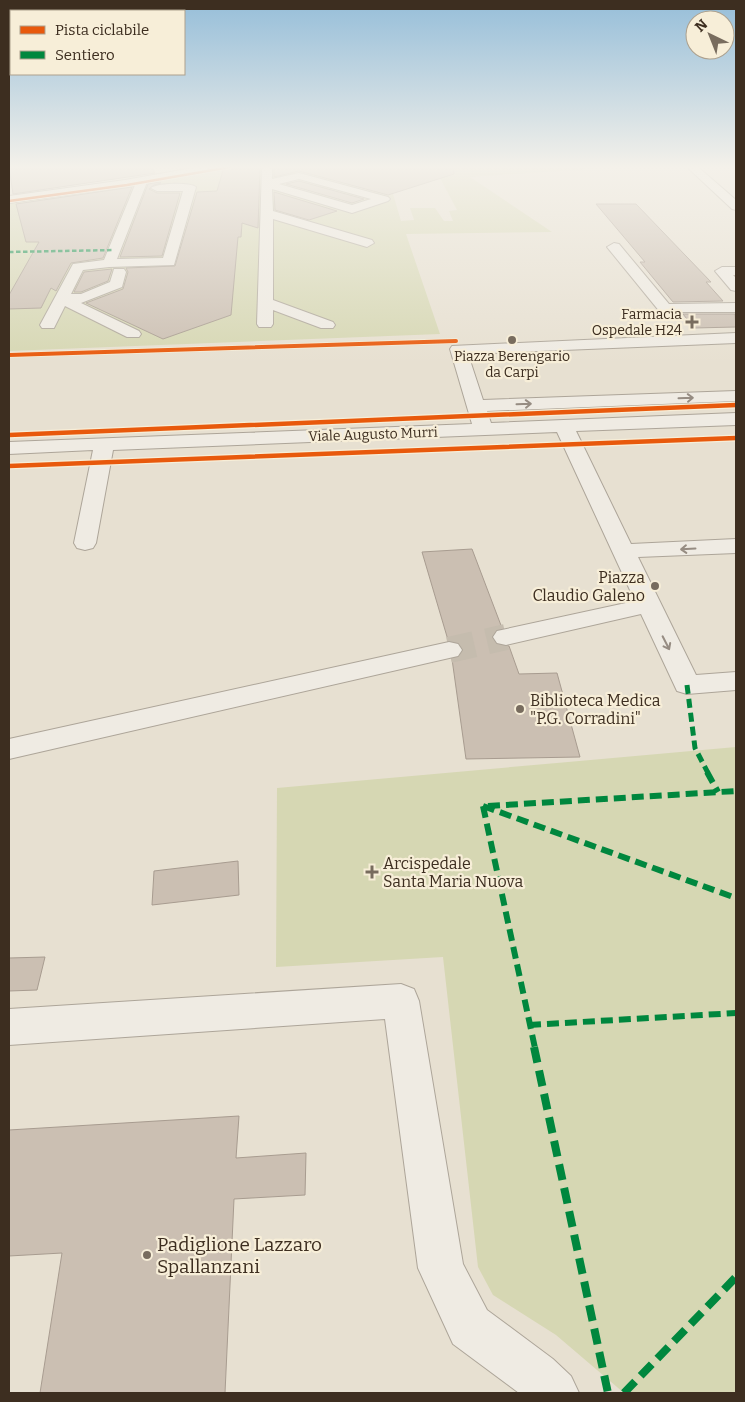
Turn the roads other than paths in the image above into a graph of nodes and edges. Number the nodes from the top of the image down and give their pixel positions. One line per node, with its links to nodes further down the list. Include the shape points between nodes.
1 (125, 232): 7 (street)
2 (177, 232): 7 (street, via 168,262)
3 (266, 232): 11 (street)
4 (331, 232): 5 (street)
5 (367, 243)
6 (614, 247): 12 (street, via 665,309)
7 (114, 268): 10 (street, via 78,267); 10 (street, via 117,284 83,298)
8 (736, 271): 9 (street, via 722,271)
9 (736, 287)
10 (62, 299): 13 (street); 13 (street, via 50,322)
11 (265, 302): 14 (street); 15 (street)
12 (736, 308)
13 (100, 318): 16 (street)
14 (265, 324)
15 (327, 325)
16 (133, 334)
17 (736, 338): 19 (street, via 458,349)
18 (736, 396): 19 (street, one-way to 18)
19 (475, 406): 22 (street)
20 (736, 419): 21 (street, Viale Augusto Murri)
21 (564, 426): 22 (street, Viale Augusto Murri); 27 (street)
22 (483, 429): 23 (street, Viale Augusto Murri)
23 (104, 444): 24 (street, Viale Augusto Murri); 25 (street)
24 (9, 448)
25 (85, 543)
26 (736, 546): 27 (street, one-way to 27)
27 (624, 551): 28 (street)
28 (649, 605): 29 (street); 31 (street, one-way to 31, via 687,684)
29 (506, 637)
30 (449, 650): 32 (street)
31 (736, 681)
32 (9, 750)
33 (9, 1027): 34 (street, via 401,1001 441,1268 470,1327)
34 (554, 1393)

